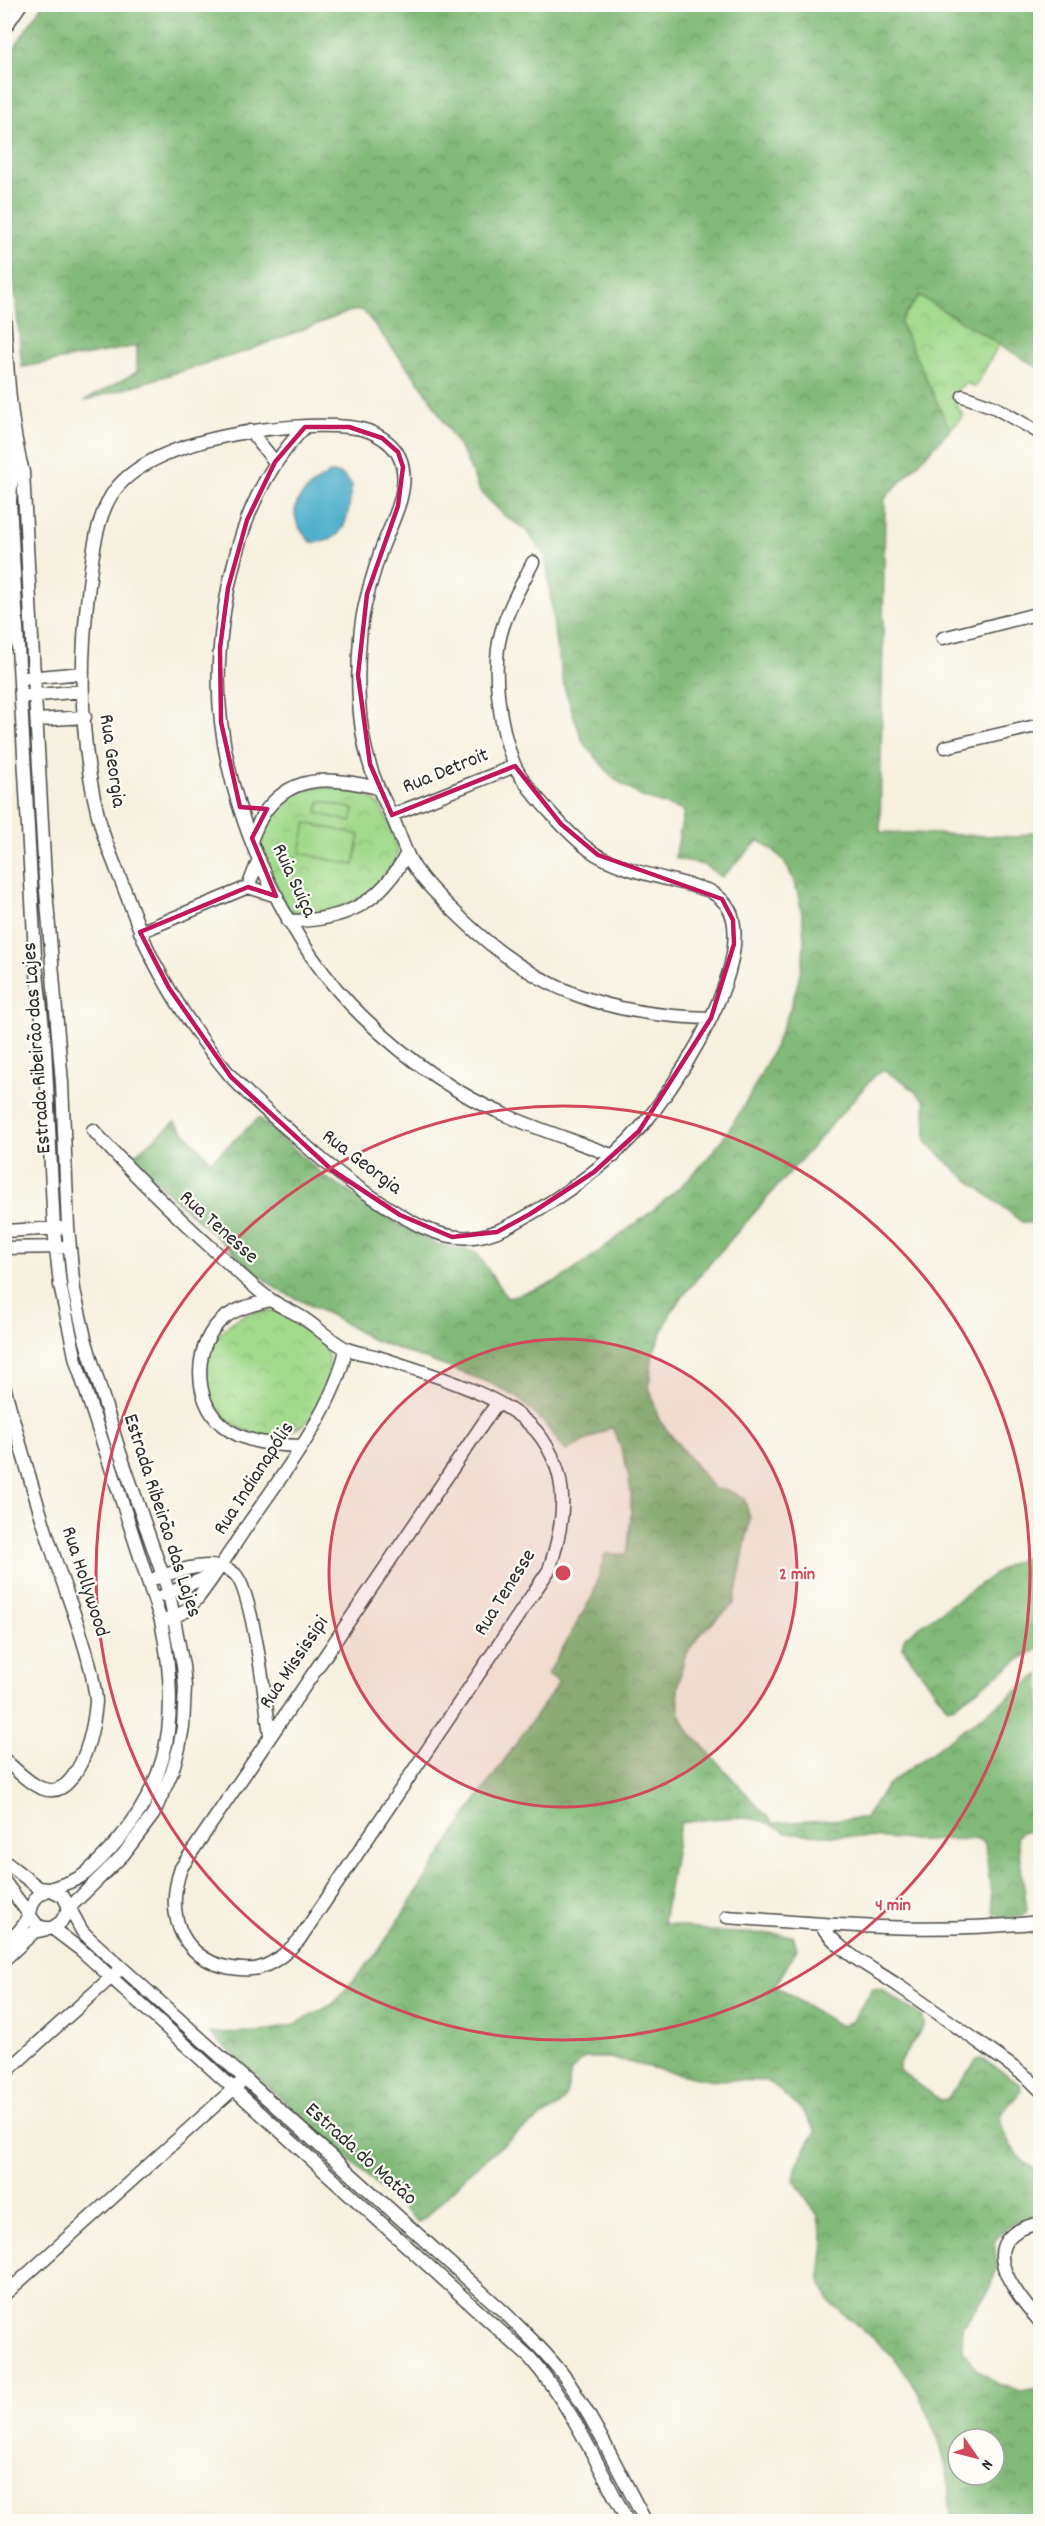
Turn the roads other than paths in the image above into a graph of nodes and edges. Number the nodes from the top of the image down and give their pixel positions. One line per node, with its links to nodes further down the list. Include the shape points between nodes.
1 (21, 4): 2 (street)
2 (4, 29)
3 (4, 311): 8 (street)
4 (963, 396): 7 (street, via 994,407)
5 (305, 427): 6 (street, Rua Georgia); 9 (street, Ruia Suiça); 27 (street, Rua Georgia, via 369,431 398,452 404,476 398,506 367,594 361,630 361,718)
6 (250, 431): 9 (street); 15 (street, Rua Georgia, via 202,442 158,459 127,476 109,498 94,547)
7 (1041, 433)
8 (18, 452): 10 (street, Estrada Ribeirão das Lajes); 11 (street, Estrada Ribeirão das Lajes)
9 (275, 462): 28 (street, Ruia Suiça, via 237,548 222,629 218,685 221,722)
10 (7, 496): 11 (street); 17 (street, Estrada Ribeirão das Lajes)
11 (24, 500): 16 (street, Estrada Ribeirão das Lajes)
12 (533, 562): 26 (street, Rua Georgia, via 510,607 496,669 503,724)
13 (1041, 613): 14 (street)
14 (943, 638)
15 (82, 673): 16 (street); 18 (street, Rua Georgia)
16 (34, 678): 17 (street); 19 (street, Estrada Ribeirão das Lajes)
17 (20, 679): 20 (street, Estrada Ribeirão das Lajes)
18 (84, 691): 19 (street); 21 (street, Rua Georgia)
19 (36, 696): 20 (street); 23 (street, Estrada Ribeirão das Lajes)
20 (21, 697): 24 (street, Estrada Ribeirão das Lajes)
21 (85, 717): 23 (street); 37 (street, Rua Georgia, via 91,784 103,833)
22 (1041, 725): 25 (street)
23 (37, 726): 24 (street); 41 (street, Estrada Ribeirão das Lajes)
24 (24, 733): 42 (street, Estrada Ribeirão das Lajes)
25 (945, 747)
26 (515, 766): 30 (street, Rua Detroit); 38 (street, Rua Georgia, via 561,824 598,855 710,891 722,899 733,920 734,944)
27 (378, 788): 29 (street, Rua Detroit, via 334,779 310,782 288,791); 30 (street)
28 (240, 807): 29 (street); 31 (street, Ruia Suiça)
29 (267, 809): 31 (street)
30 (392, 815): 32 (street)
31 (252, 838): 33 (street, Ruia Suiça)
32 (407, 853): 36 (street, via 391,880 363,905 326,918); 38 (street, via 414,867 454,911 482,938 532,975 585,998 634,1013)
33 (259, 859): 34 (street); 35 (street, Ruia Suiça)
34 (248, 887): 35 (street); 37 (street)
35 (277, 896): 36 (street, Ruia Suiça)
36 (288, 921): 40 (street, Ruia Suiça, via 341,994 431,1074 506,1116)
37 (140, 932): 40 (street, Rua Georgia, via 199,1036 231,1077 332,1170 400,1215 434,1232 474,1238 497,1232 566,1192)
38 (711, 1018): 40 (street, Rua Georgia, via 664,1098)
39 (93, 1130): 47 (street, Rua Tenesse, via 161,1203)
40 (614, 1156)
41 (68, 1227): 42 (street); 44 (street, Estrada Ribeirão das Lajes)
42 (54, 1229): 43 (street); 45 (street, Estrada Ribeirão das Lajes)
43 (4, 1231)
44 (70, 1246): 45 (street); 54 (street, Estrada Ribeirão das Lajes, via 75,1298 86,1342)
45 (56, 1247): 46 (street); 55 (street, Estrada Ribeirão das Lajes, via 76,1361)
46 (4, 1248)
47 (271, 1300): 48 (street, Rua Tenesse); 52 (street, via 231,1314 214,1330 204,1348 201,1390 221,1425 238,1435 264,1444)
48 (346, 1349): 50 (street, Rua Tenesse, via 451,1382); 52 (street, Rua Indianapólis, via 339,1377)
49 (4, 1386): 51 (street, Rua Hollywood)
50 (497, 1402): 60 (street, Rua Mississipi); 72 (street, Rua Tenesse, via 537,1432 561,1482 560,1538 549,1570 299,1940 282,1957 261,1968 236,1969 213,1964)
51 (11, 1435): 61 (street, Rua Hollywood, via 81,1630 96,1700 85,1755 63,1787 45,1791)
52 (300, 1446): 53 (street, Rua Indianapólis)
53 (218, 1571): 54 (street, via 202,1566); 56 (street); 58 (street, Rua Indianapólis, via 197,1599); 60 (street, via 236,1575 243,1590 257,1647)
54 (163, 1575): 55 (street); 56 (street, Estrada Ribeirão das Lajes)
55 (149, 1580): 57 (street, Estrada Ribeirão das Lajes)
56 (169, 1593): 57 (street); 58 (street, Estrada Ribeirão das Lajes)
57 (154, 1599): 59 (street, Estrada Ribeirão das Lajes)
58 (175, 1617): 59 (street); 65 (street, Estrada Ribeirão das Lajes, via 185,1687 183,1727 172,1772 153,1815 134,1841)
59 (161, 1621): 64 (street, Estrada Ribeirão das Lajes, via 169,1657 171,1713 154,1786 119,1840 85,1874 73,1883)
60 (270, 1735): 72 (street, Rua Mississipi, via 181,1868 175,1886 177,1922)
61 (4, 1759)
62 (4, 1861): 64 (street, Estrada do Matão, via 39,1888)
63 (4, 1881): 66 (street)
64 (49, 1889): 65 (street, Estrada do Matão, via 63,1896); 66 (street, via 34,1899)
65 (69, 1908): 70 (street); 74 (street, Estrada do Matão, via 82,1931)
66 (30, 1913): 70 (street, via 37,1925); 71 (street)
67 (727, 1917): 69 (street)
68 (1041, 1922): 69 (street, via 895,1927)
69 (820, 1924): 78 (street, via 846,1953 902,1988)
70 (52, 1928): 73 (street, via 34,1932); 75 (street, Estrada do Matão)
71 (4, 1945)
72 (198, 1955)
73 (4, 1960)
74 (122, 1967): 75 (street); 77 (street, Estrada do Matão)
75 (111, 1977): 76 (street); 79 (street, Estrada do Matão)
76 (4, 2074)
77 (244, 2079): 79 (street); 84 (street, Estrada do Matão, via 487,2296 544,2352 591,2418)
78 (1040, 2087)
79 (234, 2090): 81 (street); 83 (street, Estrada do Matão, via 530,2358 574,2420)
80 (1041, 2223): 82 (street, via 1016,2232 1003,2255 1009,2283)
81 (4, 2295)
82 (1041, 2322)
83 (628, 2522)
84 (646, 2522)

